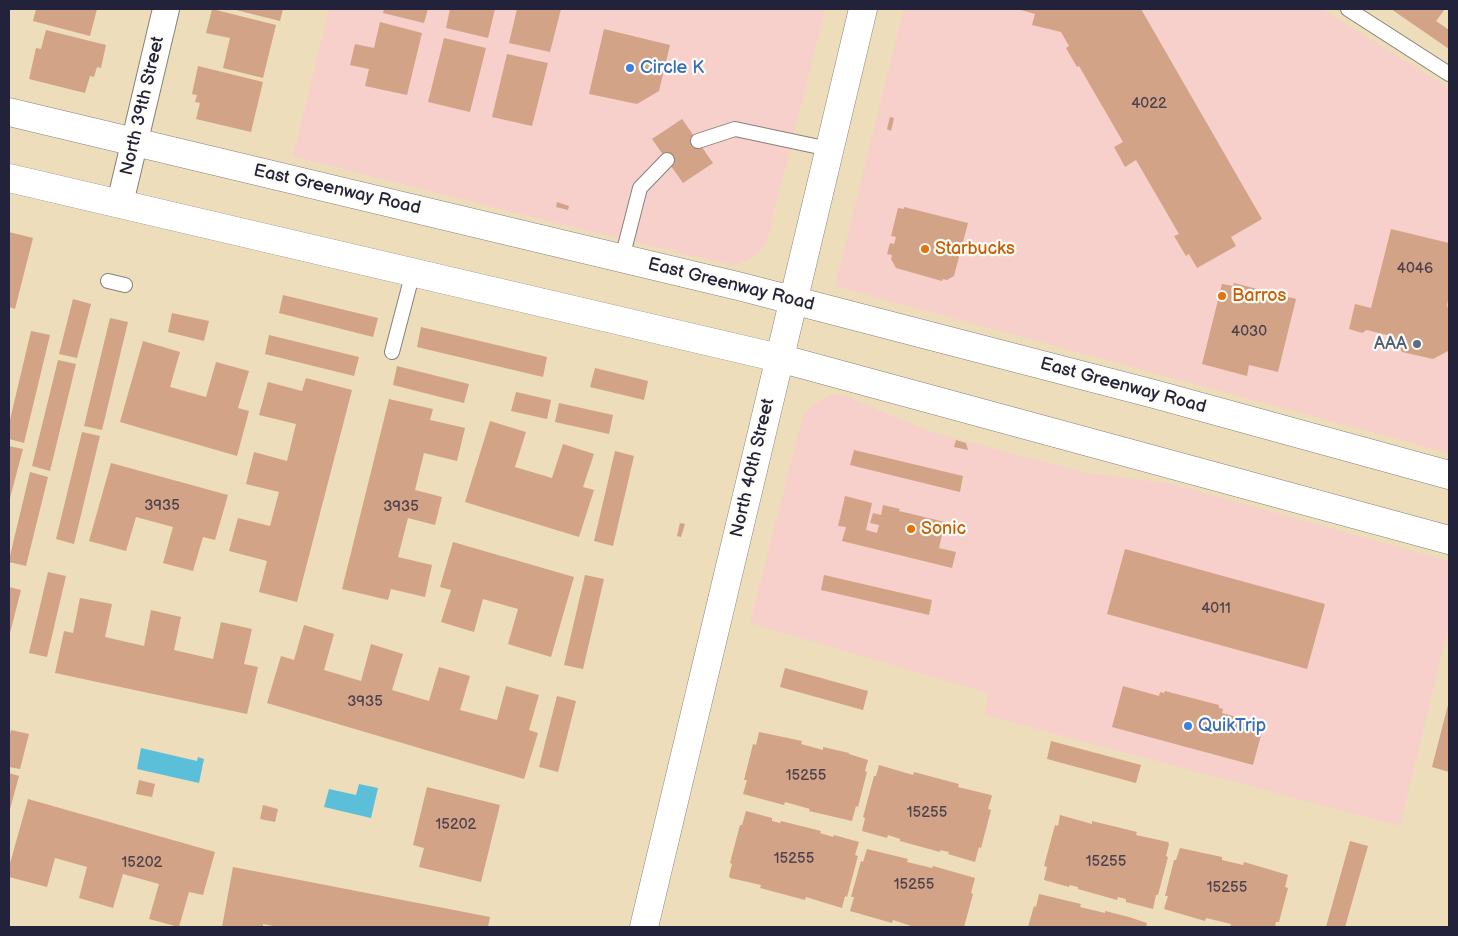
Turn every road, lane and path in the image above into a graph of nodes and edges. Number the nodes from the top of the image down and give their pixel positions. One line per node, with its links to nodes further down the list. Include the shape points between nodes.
1 (166, 9): 7 (street, North 39th Street)
2 (863, 9): 8 (main road, North 40th Street)
3 (1348, 9): 4 (lane)
4 (1449, 74)
5 (9, 112): 7 (main road, East Greenway Road)
6 (698, 141): 8 (lane, via 735,129)
7 (134, 142): 11 (street, North 39th Street); 12 (main road, East Greenway Road)
8 (830, 149): 16 (main road, North 40th Street)
9 (667, 160): 12 (lane, via 640,188)
10 (9, 178): 11 (main road)
11 (120, 204): 13 (main road)
12 (622, 258): 16 (main road, East Greenway Road)
13 (413, 272): 17 (lane); 18 (main road)
14 (108, 281): 15 (lane)
15 (125, 285)
16 (793, 300): 18 (main road, North 40th Street); 19 (main road, East Greenway Road)
17 (392, 352)
18 (779, 358): 20 (main road); 21 (main road, North 40th Street)
19 (1449, 475)
20 (1449, 540)
21 (644, 927)

